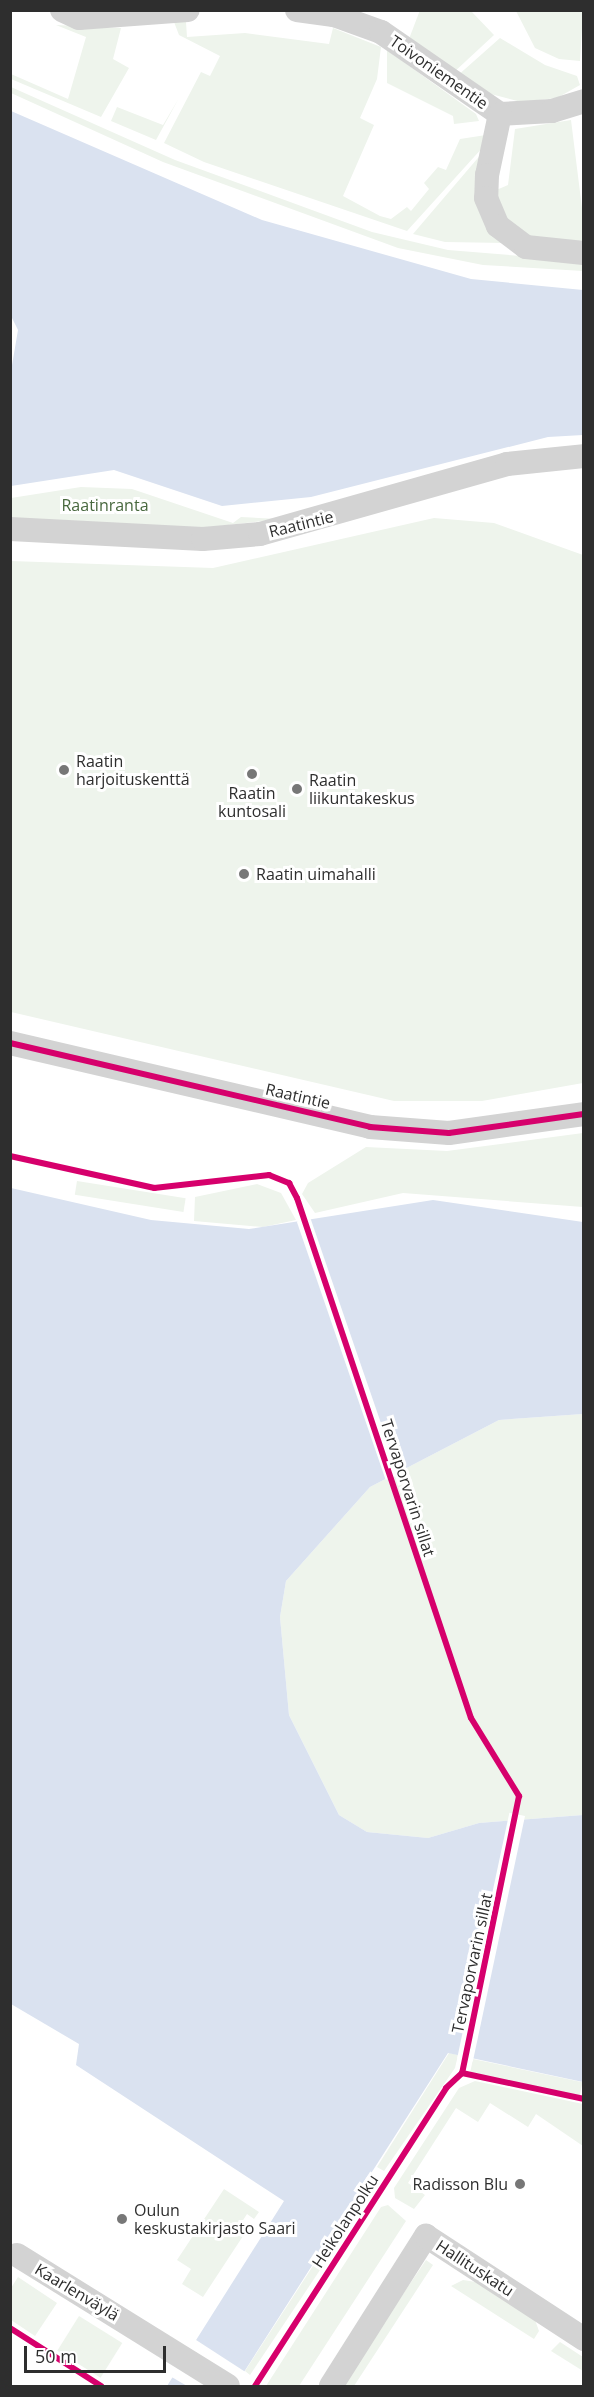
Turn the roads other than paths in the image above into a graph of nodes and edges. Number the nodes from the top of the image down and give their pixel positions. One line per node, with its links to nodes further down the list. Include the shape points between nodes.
1 (62, 10): 2 (street, via 79,18)
2 (188, 10)
3 (297, 10): 5 (street, Toivoniementie, via 334,15 381,32)
4 (584, 101): 5 (street, Toivoniementie, via 552,111)
5 (500, 114): 6 (street, via 487,175 490,212 514,241 545,251)
6 (584, 254)
7 (584, 456): 8 (street, Raatintie, via 507,464 260,534 203,538)
8 (10, 529)
9 (10, 1043): 10 (street, Raatintie, via 370,1127 450,1133)
10 (584, 1114)
11 (17, 2255): 13 (street, Kaarlenväylä)
12 (584, 2339): 14 (street, Hallituskatu, via 426,2236)
13 (228, 2386)
14 (331, 2386)

